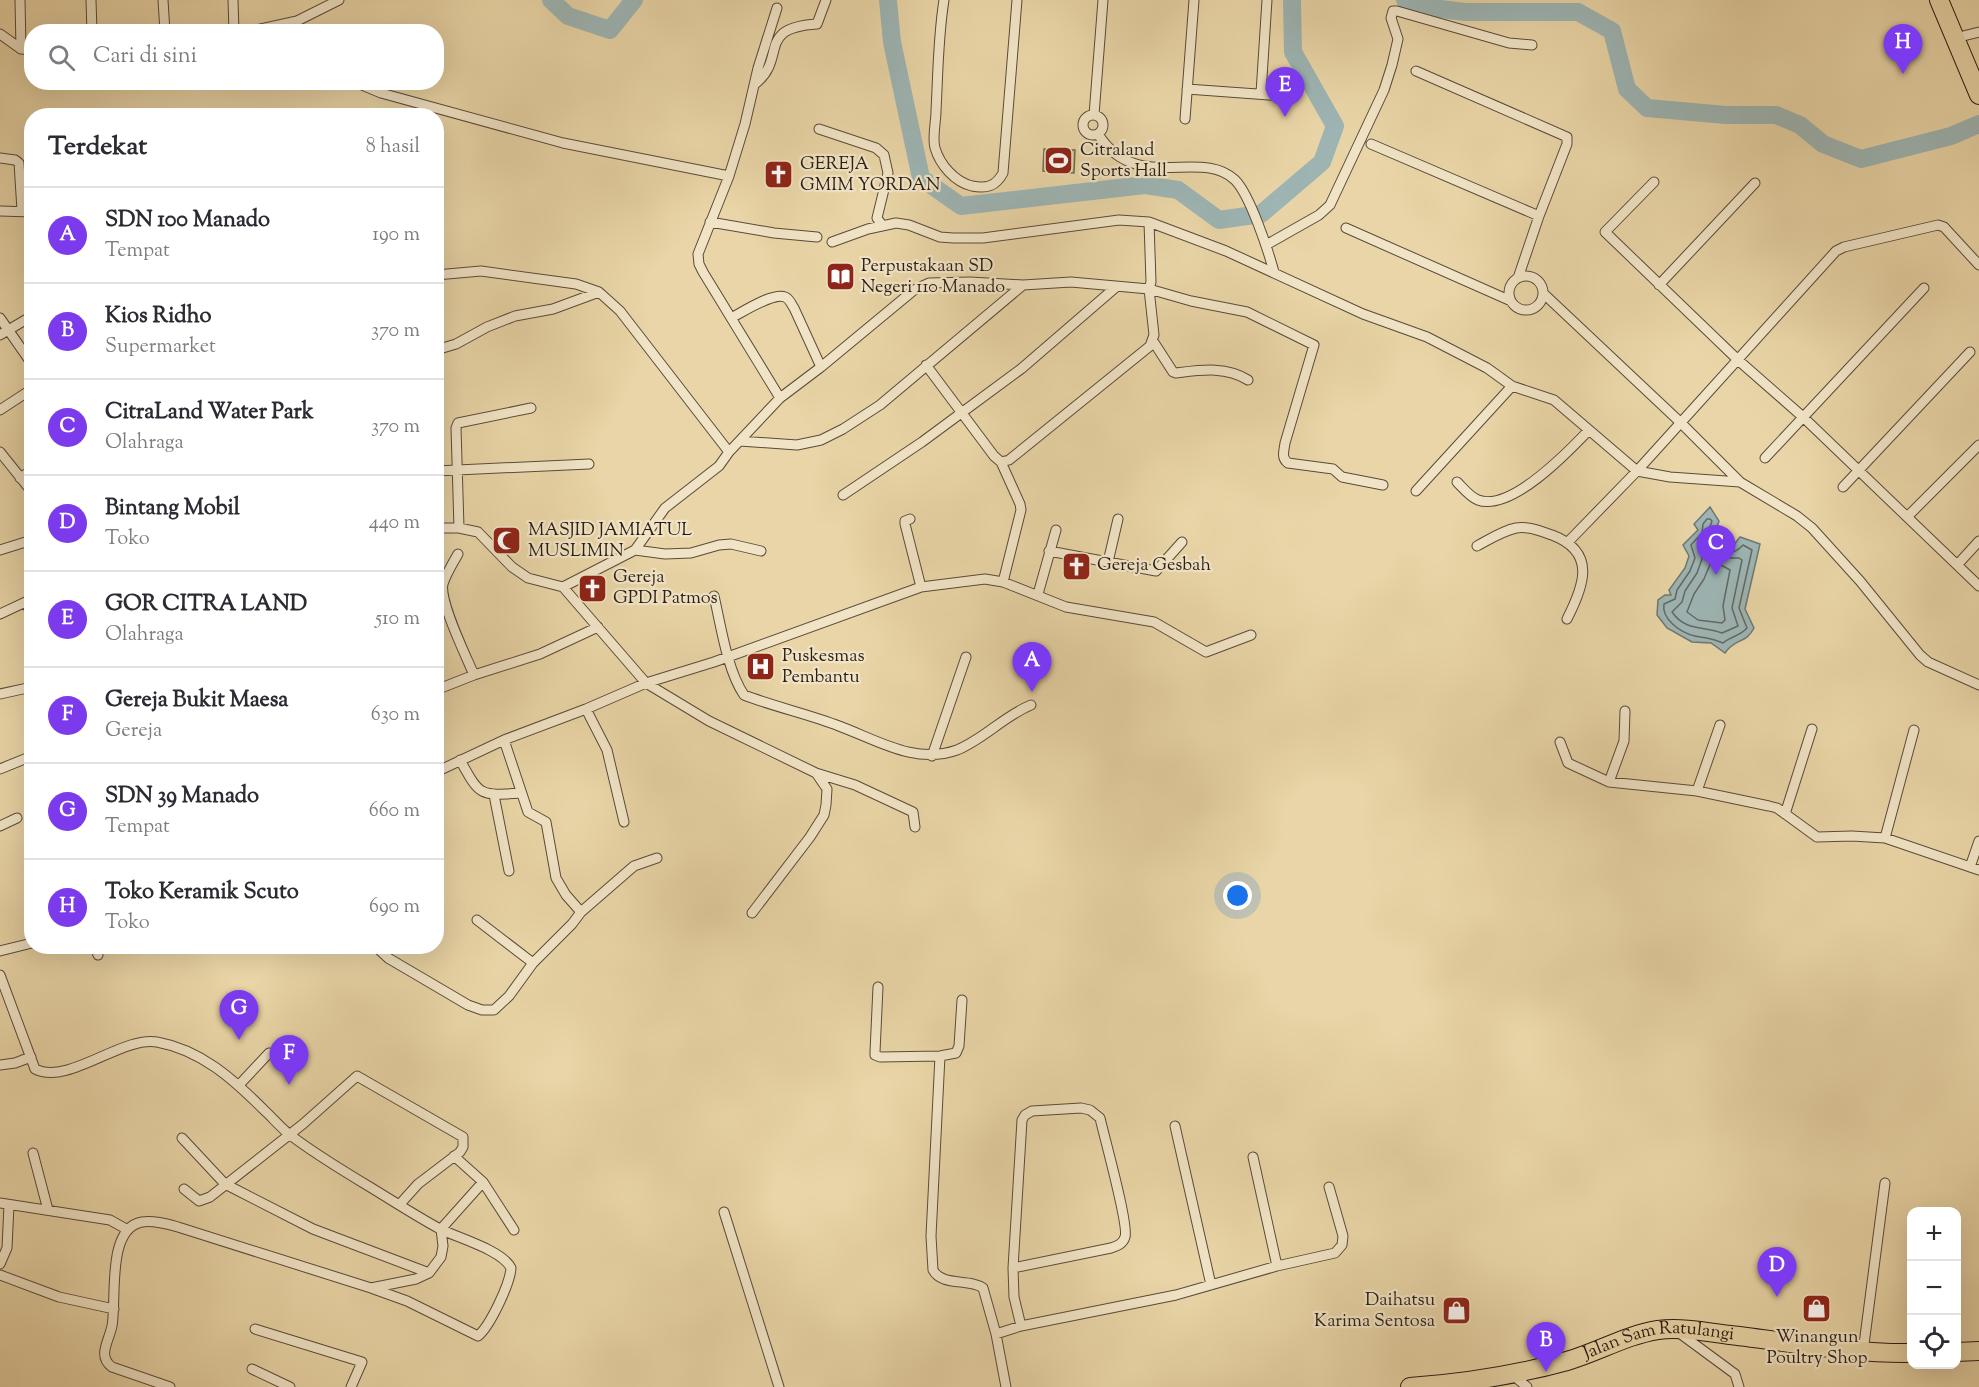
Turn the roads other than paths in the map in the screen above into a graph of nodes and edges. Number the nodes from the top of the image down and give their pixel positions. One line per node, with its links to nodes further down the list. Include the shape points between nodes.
1 (20, 0): 21 (street)
2 (91, 0): 15 (street)
3 (163, 0): 16 (street)
4 (233, 0): 17 (street)
5 (339, 0): 14 (street)
6 (826, 0): 27 (street, via 818,24 792,27 778,38 764,76)
7 (944, 0): 8 (street, via 934,147 942,165 957,180 987,188 997,183 1003,173)
8 (1017, 0)
9 (1103, 0): 35 (street)
10 (1194, 0): 28 (street)
11 (1267, 0): 30 (street)
12 (1939, 0): 23 (highway)
13 (777, 8): 27 (street)
14 (297, 21): 18 (street); 19 (street)
15 (92, 24)
16 (164, 24)
17 (234, 24)
18 (283, 24)
19 (298, 24)
20 (1979, 32): 23 (street)
21 (24, 33)
22 (0, 34): 25 (street)
23 (1955, 38): 31 (highway)
24 (1532, 45): 54 (street, via 1509,43 1393,11 1391,18 1398,39 1384,90 1330,205 1320,215)
25 (24, 48)
26 (1416, 71): 47 (street, via 1566,136 1567,144)
27 (755, 84): 41 (street)
28 (1187, 89): 30 (street); 36 (street)
29 (374, 90): 33 (street)
30 (1261, 93): 32 (street)
31 (1979, 95)
32 (1284, 96)
33 (436, 108)
34 (444, 110): 41 (street, via 563,143)
35 (1094, 115): 38 (street, via 1103,123); 38 (street, via 1086,118 1084,129 1089,134)
36 (1185, 119)
37 (819, 129): 50 (street, via 876,148 884,155 888,173 877,218)
38 (1098, 134): 54 (street, via 1107,148 1130,163 1218,170 1233,178 1242,188)
39 (1371, 144): 47 (street)
40 (0, 158): 44 (street, via 19,163)
41 (729, 176): 48 (street)
42 (1654, 182): 60 (street, via 1605,232)
43 (1755, 183): 60 (street)
44 (24, 193)
45 (0, 210): 46 (street)
46 (24, 211)
47 (1539, 216): 58 (street)
48 (710, 222): 52 (street); 68 (street, via 698,254 699,264)
49 (1149, 222): 50 (street, via 1119,220 983,238 940,237 909,225); 56 (street); 63 (street)
50 (882, 225): 53 (street)
51 (1346, 228): 66 (street)
52 (817, 237)
53 (832, 242)
54 (1266, 245): 56 (street)
55 (1979, 265): 76 (street, via 1938,225 1844,247 1828,258)
56 (1274, 272): 80 (street, via 1364,314 1427,337)
57 (444, 274): 64 (street, via 482,272 576,284)
58 (1518, 278): 65 (street, via 1535,278); 66 (street, via 1510,288)
59 (1023, 285): 61 (street, via 1071,282); 77 (street); 78 (street, via 929,283 914,290)
60 (1659, 285): 76 (street)
61 (1116, 287): 63 (street); 85 (street)
62 (1924, 288): 86 (street)
63 (1149, 289): 72 (street); 105 (street, via 1247,312 1314,345 1285,443 1285,461 1333,469 1342,477)
64 (599, 292): 73 (street, via 553,309 515,316); 92 (street, via 621,311)
65 (1543, 293): 66 (street, via 1539,303 1530,309 1519,308); 87 (street)
66 (1511, 301)
67 (0, 318): 70 (street)
68 (731, 318): 78 (street, via 770,298 785,297); 82 (street)
69 (24, 321): 70 (street)
70 (9, 329): 71 (street); 74 (street)
71 (0, 335)
72 (1153, 341): 79 (street, via 1173,372 1212,370); 94 (street, via 1081,404 1009,460)
73 (444, 348)
74 (24, 352)
75 (1970, 352): 96 (street)
76 (1737, 360): 86 (street); 87 (street)
77 (926, 365): 85 (street); 89 (street, via 880,405 821,440 797,445)
78 (820, 367): 82 (street)
79 (1248, 380)
80 (1512, 386): 88 (street, via 1554,400); 107 (street)
81 (24, 394): 84 (street)
82 (780, 398): 89 (street)
83 (531, 408): 97 (street, via 458,423)
84 (0, 410)
85 (962, 414): 94 (street); 108 (street)
86 (1803, 417): 93 (street); 96 (street)
87 (1680, 422): 99 (street); 103 (street)
88 (1588, 431): 99 (street); 102 (street, via 1531,484 1509,495 1479,500)
89 (740, 441): 92 (street)
90 (1979, 445): 109 (street)
91 (0, 452): 101 (street)
92 (729, 452): 121 (street, via 711,474 665,508)
93 (1765, 458)
94 (1001, 462): 127 (street, via 1021,510)
95 (589, 464): 97 (street)
96 (1858, 469): 106 (street); 109 (street)
97 (458, 470): 98 (street); 113 (street)
98 (444, 471)
99 (1637, 471): 103 (street); 118 (street)
100 (24, 475): 101 (street)
101 (20, 478): 104 (street)
102 (1457, 482)
103 (1740, 482): 144 (street, via 1812,528 1928,662)
104 (24, 483)
105 (1383, 485)
106 (1843, 487)
107 (1416, 491)
108 (843, 495)
109 (1907, 517): 126 (street)
110 (910, 519): 131 (street, via 905,524)
111 (1118, 519): 125 (street)
112 (444, 528): 113 (street)
113 (459, 528): 130 (street, via 478,532 528,578)
114 (1056, 530): 123 (street)
115 (24, 542): 120 (street)
116 (1979, 542): 126 (street)
117 (1182, 543): 125 (street, via 1156,572)
118 (1567, 543): 119 (street, via 1540,531 1518,528); 137 (street, via 1584,564 1584,579)
119 (1477, 546)
120 (0, 550)
121 (635, 550): 122 (street, via 691,554 730,544); 130 (street)
122 (761, 551)
123 (1049, 551): 125 (street); 132 (street)
124 (458, 554): 128 (street)
125 (1108, 562)
126 (1958, 564): 129 (street)
127 (1003, 582): 131 (street, via 985,579); 132 (street)
128 (444, 583)
129 (1979, 586)
130 (562, 587): 138 (street)
131 (921, 587): 140 (street)
132 (1038, 594): 139 (street, via 1066,607 1154,622 1206,652)
133 (714, 596): 140 (street)
134 (24, 602): 136 (street)
135 (444, 604): 142 (street)
136 (0, 614)
137 (1567, 619)
138 (598, 627): 142 (street, via 540,654); 143 (street)
139 (1251, 635)
140 (729, 656): 143 (street); 156 (street, via 744,695 893,748)
141 (966, 657): 156 (street)
142 (474, 675): 145 (street)
143 (646, 683): 149 (street); 161 (street, via 709,721)
144 (1979, 685)
145 (444, 687)
146 (24, 689): 147 (street)
147 (0, 694)
148 (1031, 705): 156 (street, via 974,742)
149 (586, 709): 154 (street); 168 (street, via 607,750)
150 (1625, 711): 162 (street, via 1624,741)
151 (1720, 725): 163 (street)
152 (1812, 729): 166 (street)
153 (1914, 730): 171 (street)
154 (504, 740): 158 (street); 164 (street)
155 (1560, 742): 162 (street, via 1571,765)
156 (932, 756)
157 (24, 759): 160 (street)
158 (460, 760): 159 (street); 165 (street, via 474,785)
159 (444, 767)
160 (0, 769)
161 (816, 773): 170 (street, via 855,785 913,812); 177 (street, via 827,789 824,815)
162 (1609, 782): 163 (street)
163 (1697, 791): 166 (street, via 1769,806)
164 (521, 793): 165 (street); 176 (street, via 528,812 546,822 556,878)
165 (494, 795): 175 (street)
166 (1785, 814): 171 (street, via 1817,837)
167 (17, 818): 169 (street)
168 (624, 822)
169 (0, 826)
170 (915, 827)
171 (1884, 838): 174 (street)
172 (1979, 841): 174 (street)
173 (657, 858): 176 (street, via 634,866)
174 (1975, 869)
175 (509, 871)
176 (581, 912): 182 (street)
177 (752, 913)
178 (477, 920): 182 (street)
179 (24, 945): 180 (street)
180 (0, 951)
181 (384, 954): 182 (street, via 482,1010 494,1010 500,1005)
182 (533, 963)
183 (0, 975): 188 (street)
184 (878, 987): 187 (street, via 875,1055)
185 (962, 1000): 187 (street, via 959,1047 953,1054)
186 (269, 1053): 190 (street)
187 (940, 1056): 220 (street, via 931,1236 933,1270 940,1277 983,1288)
188 (31, 1057): 189 (street); 190 (street, via 35,1069 49,1072 75,1067 135,1043 157,1042 200,1056)
189 (0, 1065)
190 (239, 1085): 192 (street)
191 (1175, 1126): 214 (street)
192 (289, 1134): 195 (street, via 357,1076 463,1137 463,1147); 199 (street); 203 (street)
193 (182, 1138): 199 (street)
194 (33, 1153): 204 (street)
195 (454, 1156): 197 (street); 203 (street)
196 (1253, 1156): 210 (street)
197 (483, 1182): 206 (street); 208 (street)
198 (1886, 1183): 222 (street)
199 (225, 1184): 201 (street, via 199,1201); 212 (street, via 313,1229)
200 (1329, 1187): 210 (street, via 1343,1236 1340,1248 1331,1255)
201 (184, 1189)
202 (4, 1204): 204 (street); 209 (street, via 7,1248)
203 (400, 1204): 206 (street)
204 (48, 1210): 207 (street, via 110,1220)
205 (724, 1212): 230 (street)
206 (441, 1229): 212 (street, via 441,1257); 215 (street, via 474,1242 510,1264 504,1291 478,1336)
207 (128, 1230): 215 (street, via 146,1221 178,1227); 216 (street, via 122,1237 115,1265)
208 (513, 1230)
209 (0, 1264)
210 (1277, 1266): 214 (street)
211 (1013, 1268): 211 (street, via 1111,1248 1121,1244 1125,1237 1100,1118 1090,1110 1032,1111 1025,1115); 217 (street)
212 (429, 1273): 215 (street)
213 (0, 1275): 216 (street, via 59,1297)
214 (1211, 1285): 217 (street)
215 (371, 1288)
216 (114, 1309): 227 (street, via 103,1356 106,1363)
217 (1020, 1326): 220 (street)
218 (255, 1329): 229 (street, via 362,1362)
219 (1676, 1330): 222 (highway, Jalan Sam Ratulangi); 226 (highway, Jalan Sam Ratulangi, via 1657,1330 1568,1361); 234 (street, via 1735,1374)
220 (996, 1334): 231 (street)
221 (1979, 1351): 223 (highway)
222 (1863, 1352): 224 (highway, Jalan Sam Ratulangi)
223 (1961, 1352)
224 (1907, 1353)
225 (252, 1369): 228 (street)
226 (1512, 1374): 232 (highway, Jalan Sam Ratulangi); 233 (street)
227 (170, 1387)
228 (290, 1387)
229 (351, 1387)
230 (779, 1387)
231 (1006, 1387)
232 (1410, 1387)
233 (1527, 1387)
234 (1739, 1387)

